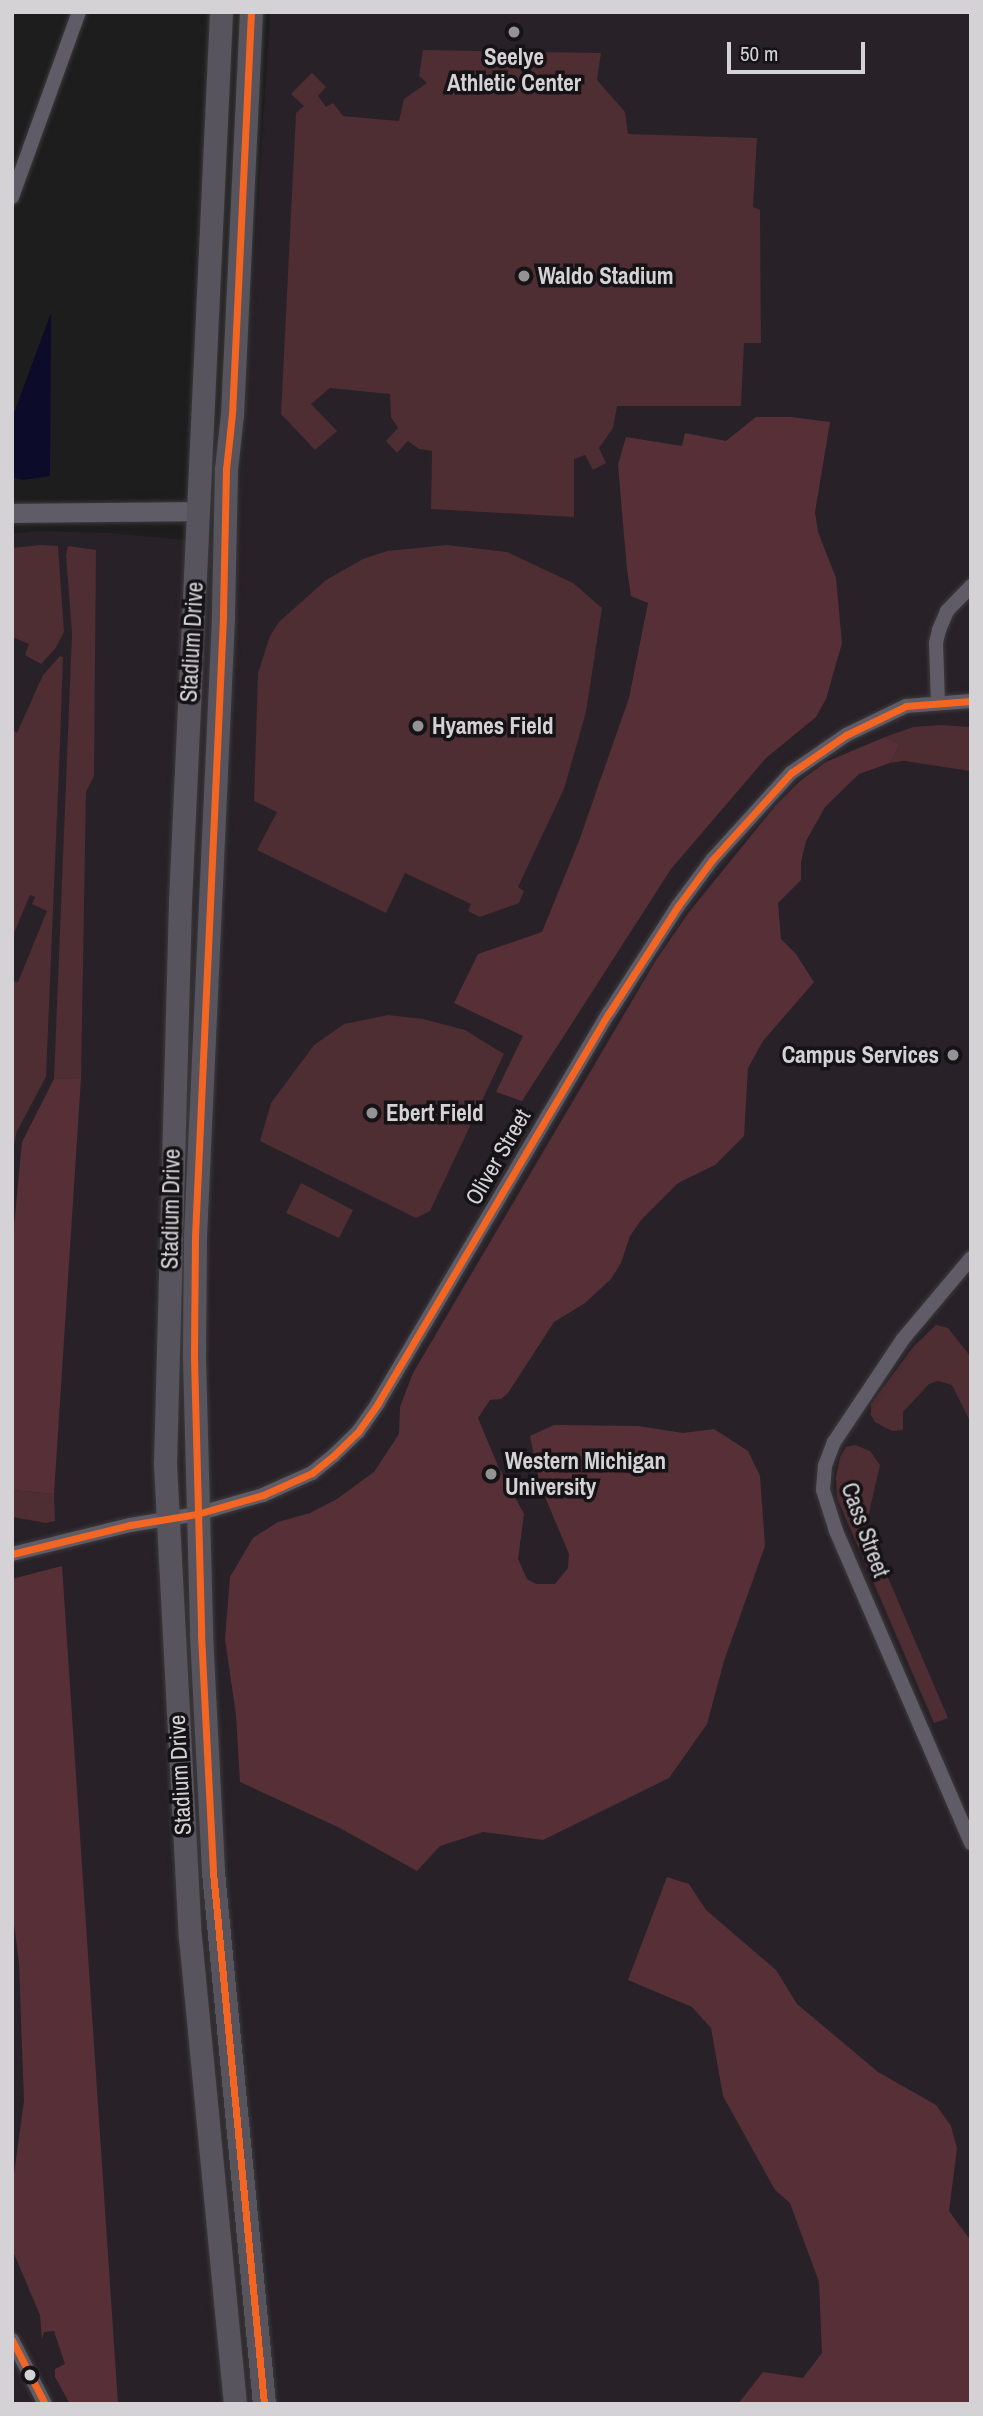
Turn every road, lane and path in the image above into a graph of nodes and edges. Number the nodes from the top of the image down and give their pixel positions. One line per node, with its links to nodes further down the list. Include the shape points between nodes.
1 (79, 12): 5 (street)
2 (221, 12): 7 (main road, Stadium Drive)
3 (251, 12): 13 (main road, Stadium Drive, via 226,469 195,1237)
4 (12, 149): 5 (street)
5 (24, 161): 6 (street)
6 (12, 197)
7 (199, 511): 8 (street); 14 (main road, Stadium Drive, via 180,902)
8 (12, 513)
9 (971, 586): 11 (street, via 947,611 939,630)
10 (971, 701): 11 (street, Oliver Street)
11 (938, 703): 13 (street, Oliver Street, via 906,706 819,752 791,773 712,860 609,1013 358,1432 312,1473)
12 (971, 1258): 16 (street, Cass Street, via 903,1339 834,1442 823,1490 836,1531)
13 (197, 1514): 14 (street, Oliver Street); 20 (main road, Stadium Drive, via 212,1858)
14 (167, 1521): 15 (street, Oliver Street, via 130,1525); 19 (main road, Stadium Drive, via 190,1937)
15 (12, 1554)
16 (971, 1843)
17 (12, 2340): 18 (street)
18 (45, 2404)
19 (235, 2404)
20 (264, 2404)

